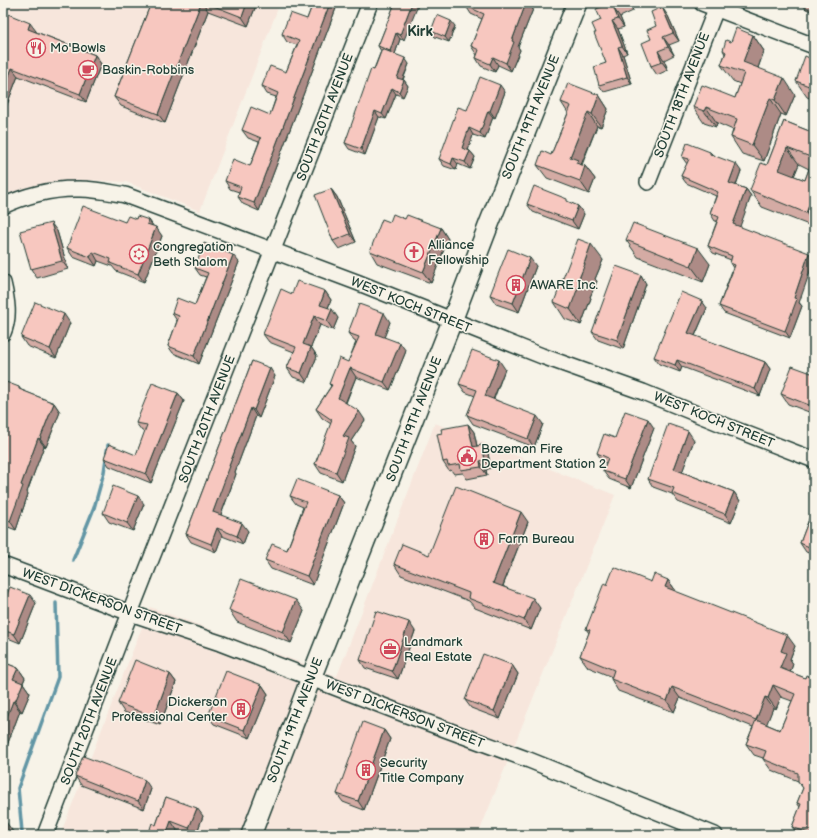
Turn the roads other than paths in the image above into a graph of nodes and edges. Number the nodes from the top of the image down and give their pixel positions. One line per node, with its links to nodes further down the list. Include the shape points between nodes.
1 (370, 3): 8 (street, SOUTH 20TH AVENUE)
2 (577, 3): 10 (main road, SOUTH 19TH AVENUE)
3 (702, 3): 4 (street)
4 (716, 9): 5 (street); 6 (street, SOUTH 18TH AVENUE)
5 (814, 46)
6 (648, 182)
7 (3, 206): 8 (street, WEST KOCH STREET, via 42,193 75,188 98,190 125,195)
8 (273, 251): 10 (street, WEST KOCH STREET); 14 (street, SOUTH 20TH AVENUE)
9 (3, 283): 11 (street, via 7,314 7,324)
10 (452, 321): 12 (street, WEST KOCH STREET, via 644,392); 15 (main road, SOUTH 19TH AVENUE)
11 (3, 333)
12 (814, 460)
13 (3, 565): 14 (street, WEST DICKERSON STREET)
14 (130, 613): 15 (street, WEST DICKERSON STREET, via 220,643); 16 (street, SOUTH 20TH AVENUE)
15 (311, 678): 17 (main road, SOUTH 19TH AVENUE); 18 (street, WEST DICKERSON STREET, via 529,760)
16 (45, 835)
17 (251, 835)
18 (716, 835)

